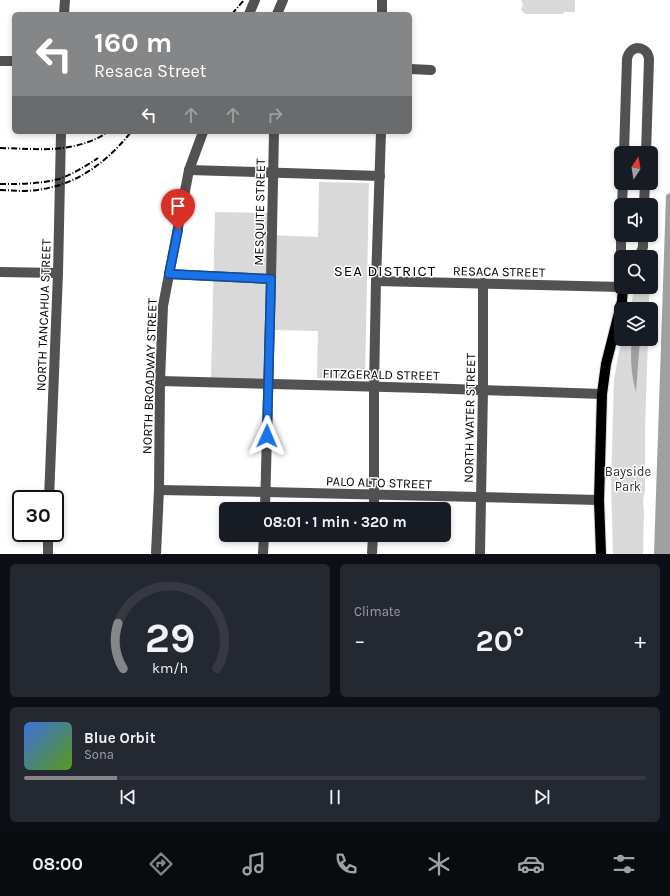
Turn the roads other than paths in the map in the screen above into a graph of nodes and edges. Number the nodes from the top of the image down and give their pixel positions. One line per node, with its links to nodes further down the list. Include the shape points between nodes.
1 (65, 0): 5 (street)
2 (255, 0): 6 (street)
3 (283, 0): 7 (street)
4 (382, 0): 8 (street)
5 (64, 12)
6 (250, 12)
7 (278, 12)
8 (382, 12)
9 (0, 61): 10 (street)
10 (12, 61)
11 (412, 69): 12 (street)
12 (431, 70)
13 (61, 134): 23 (street, NORTH TANCAHUA STREET)
14 (202, 134): 19 (street, NORTH BROADWAY STREET)
15 (274, 134): 20 (street, MESQUITE STREET)
16 (381, 134): 21 (street)
17 (624, 146): 18 (street, via 627,58 636,48 644,50 650,59)
18 (646, 146)
19 (189, 170): 20 (street); 24 (street, NORTH BROADWAY STREET)
20 (273, 173): 21 (street); 25 (street, MESQUITE STREET)
21 (380, 176): 26 (street)
22 (0, 272): 23 (street)
23 (58, 273): 35 (street, NORTH TANCAHUA STREET)
24 (169, 274): 25 (street); 30 (street, NORTH BROADWAY STREET, via 163,306)
25 (271, 279): 31 (street, MESQUITE STREET)
26 (376, 281): 27 (street, RESACA STREET); 32 (street)
27 (483, 283): 28 (street, RESACA STREET); 33 (street, NORTH WATER STREET)
28 (614, 287)
29 (622, 294): 34 (main road)
30 (160, 382): 31 (street, FITZGERALD STREET); 36 (street, NORTH BROADWAY STREET)
31 (268, 384): 32 (street, FITZGERALD STREET); 37 (street, MESQUITE STREET)
32 (374, 387): 33 (street, FITZGERALD STREET); 38 (street)
33 (483, 390): 34 (street, FITZGERALD STREET); 39 (street, NORTH WATER STREET)
34 (602, 394): 40 (main road)
35 (49, 490)
36 (159, 490): 37 (street, PALO ALTO STREET); 47 (street, NORTH BROADWAY STREET)
37 (266, 492): 38 (street, PALO ALTO STREET); 41 (street, MESQUITE STREET)
38 (375, 495): 39 (street, PALO ALTO STREET); 42 (street)
39 (480, 498): 40 (street, PALO ALTO STREET); 50 (street, NORTH WATER STREET)
40 (599, 500): 51 (main road)
41 (265, 502)
42 (374, 502)
43 (48, 542): 46 (street)
44 (264, 542): 48 (street)
45 (373, 542): 49 (street)
46 (48, 554)
47 (156, 554)
48 (263, 554)
49 (372, 554)
50 (480, 554)
51 (601, 554)

